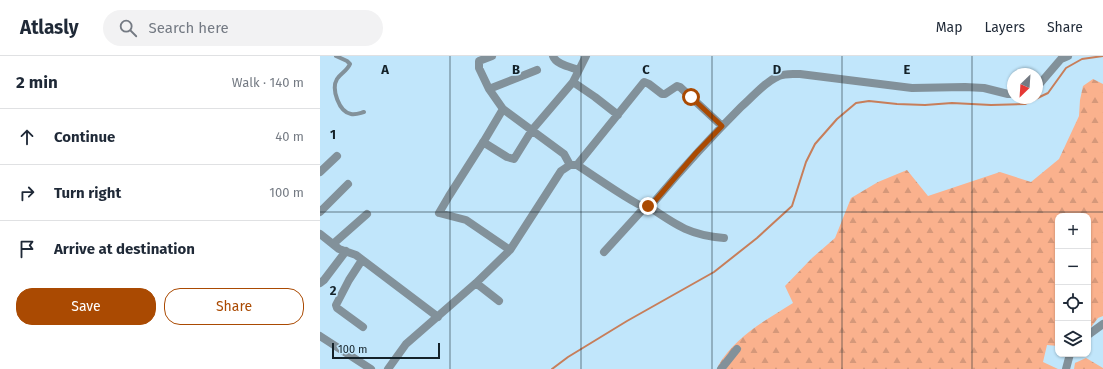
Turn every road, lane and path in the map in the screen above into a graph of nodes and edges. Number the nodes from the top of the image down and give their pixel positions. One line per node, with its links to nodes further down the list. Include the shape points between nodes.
1 (336, 56): 13 (lane, via 350,64 336,82 338,101 350,114)
2 (492, 56): 10 (street, via 478,63)
3 (553, 56): 7 (street, via 558,63)
4 (586, 56): 7 (street)
5 (1068, 56): 8 (street, via 1061,59)
6 (537, 70): 10 (street)
7 (579, 70): 9 (street)
8 (1043, 80)
9 (573, 82): 14 (street); 16 (street)
10 (489, 89): 12 (street)
11 (1007, 94): 15 (street, via 984,88 912,88 783,74 763,86)
12 (502, 109): 16 (street); 17 (street)
13 (364, 112)
14 (618, 115): 15 (street, via 644,82 662,94 677,86 683,89); 19 (street)
15 (722, 126): 22 (street, via 654,202)
16 (532, 130): 17 (street, via 514,159); 19 (street, via 564,154)
17 (483, 142): 28 (street, via 439,213 466,220)
18 (338, 156): 20 (street)
19 (574, 165): 22 (street); 28 (street, via 561,171)
20 (320, 172)
21 (348, 184): 23 (street)
22 (646, 207): 26 (street, via 677,226 699,234); 30 (street)
23 (320, 212)
24 (367, 214): 27 (street)
25 (320, 234): 27 (street)
26 (724, 238)
27 (333, 244): 29 (street)
28 (510, 250): 33 (street)
29 (346, 251): 31 (street, via 354,253); 32 (street)
30 (604, 252)
31 (362, 260): 35 (street); 37 (street, via 336,305)
32 (320, 282)
33 (476, 283): 34 (street); 35 (street)
34 (499, 301)
35 (438, 317): 43 (street, via 406,344)
36 (1103, 324): 38 (street)
37 (363, 327)
38 (1091, 333)
39 (320, 336): 42 (street)
40 (737, 349): 44 (street)
41 (1069, 357): 45 (street)
42 (371, 369)
43 (388, 369)
44 (721, 369)
45 (1066, 369)

